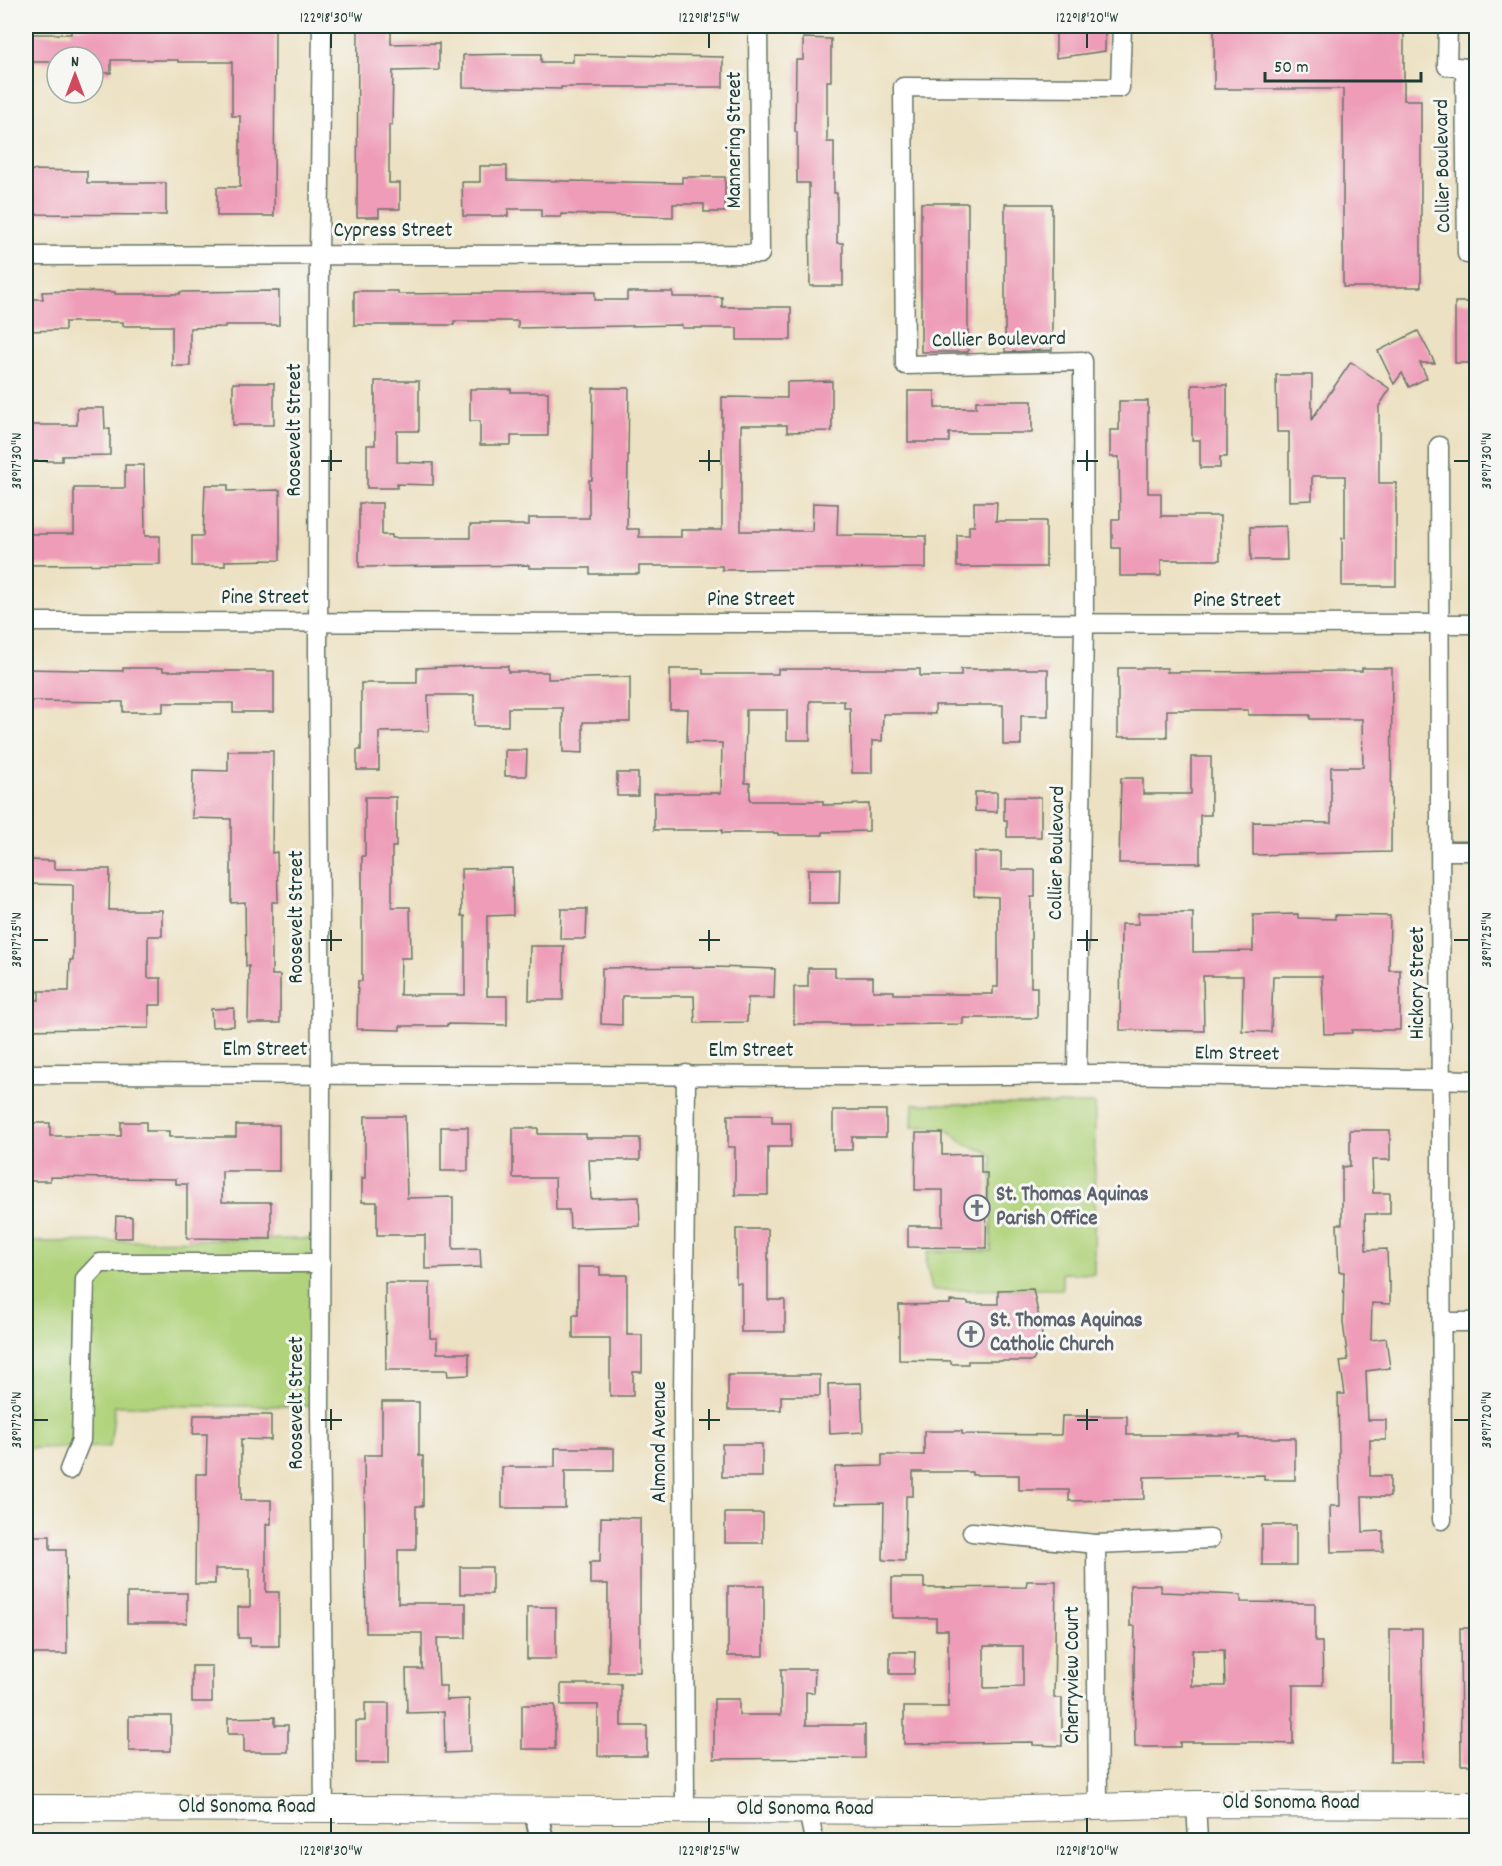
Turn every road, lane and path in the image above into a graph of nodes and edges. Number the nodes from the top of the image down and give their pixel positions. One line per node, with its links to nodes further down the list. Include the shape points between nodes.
1 (322, 26): 8 (street, Roosevelt Street)
2 (758, 26): 7 (street, Mannering Street)
3 (1122, 26): 13 (street, Collier Boulevard, via 1120,88 903,87 905,365 1083,361)
4 (1448, 26): 5 (street, Collier Boulevard, via 1447,66)
5 (1471, 68): 6 (street, Collier Boulevard, via 1467,254)
6 (1476, 249)
7 (760, 254): 8 (street, Cypress Street)
8 (319, 255): 9 (street, Cypress Street); 12 (street, Roosevelt Street)
9 (26, 256)
10 (1439, 446): 14 (street, Hickory Street)
11 (26, 622): 12 (street, Pine Street)
12 (319, 622): 13 (street, Pine Street); 18 (street, Roosevelt Street)
13 (1084, 624): 14 (street, Pine Street); 21 (street, Collier Boulevard)
14 (1440, 624): 15 (street, Pine Street); 16 (street, Hickory Street)
15 (1476, 624)
16 (1441, 851): 17 (street); 22 (street, Hickory Street)
17 (1476, 851)
18 (321, 1073): 19 (street, Elm Street); 20 (street, Elm Street); 24 (street, Roosevelt Street)
19 (26, 1074)
20 (686, 1074): 21 (street, Elm Street); 38 (street, Almond Avenue)
21 (1077, 1074): 22 (street, Elm Street)
22 (1441, 1080): 23 (street, Elm Street); 25 (street, Hickory Street)
23 (1476, 1080)
24 (321, 1263): 27 (street, via 100,1263 85,1279 81,1440); 36 (street, Roosevelt Street)
25 (1442, 1322): 26 (street); 28 (street, Hickory Street)
26 (1476, 1322)
27 (69, 1470)
28 (1442, 1520)
29 (972, 1532): 31 (street)
30 (1210, 1539): 31 (street)
31 (1096, 1544): 34 (street, Cherryview Court)
32 (1196, 1804): 33 (main road, Old Sonoma Road); 34 (main road, Old Sonoma Road); 42 (street)
33 (1476, 1805)
34 (1098, 1807): 39 (main road, Old Sonoma Road)
35 (26, 1808): 36 (main road, Old Sonoma Road)
36 (324, 1808): 37 (main road, Old Sonoma Road)
37 (536, 1809): 38 (main road, Old Sonoma Road); 40 (street)
38 (685, 1810): 39 (main road, Old Sonoma Road)
39 (808, 1811): 41 (street)
40 (542, 1840)
41 (814, 1840)
42 (1198, 1840)

